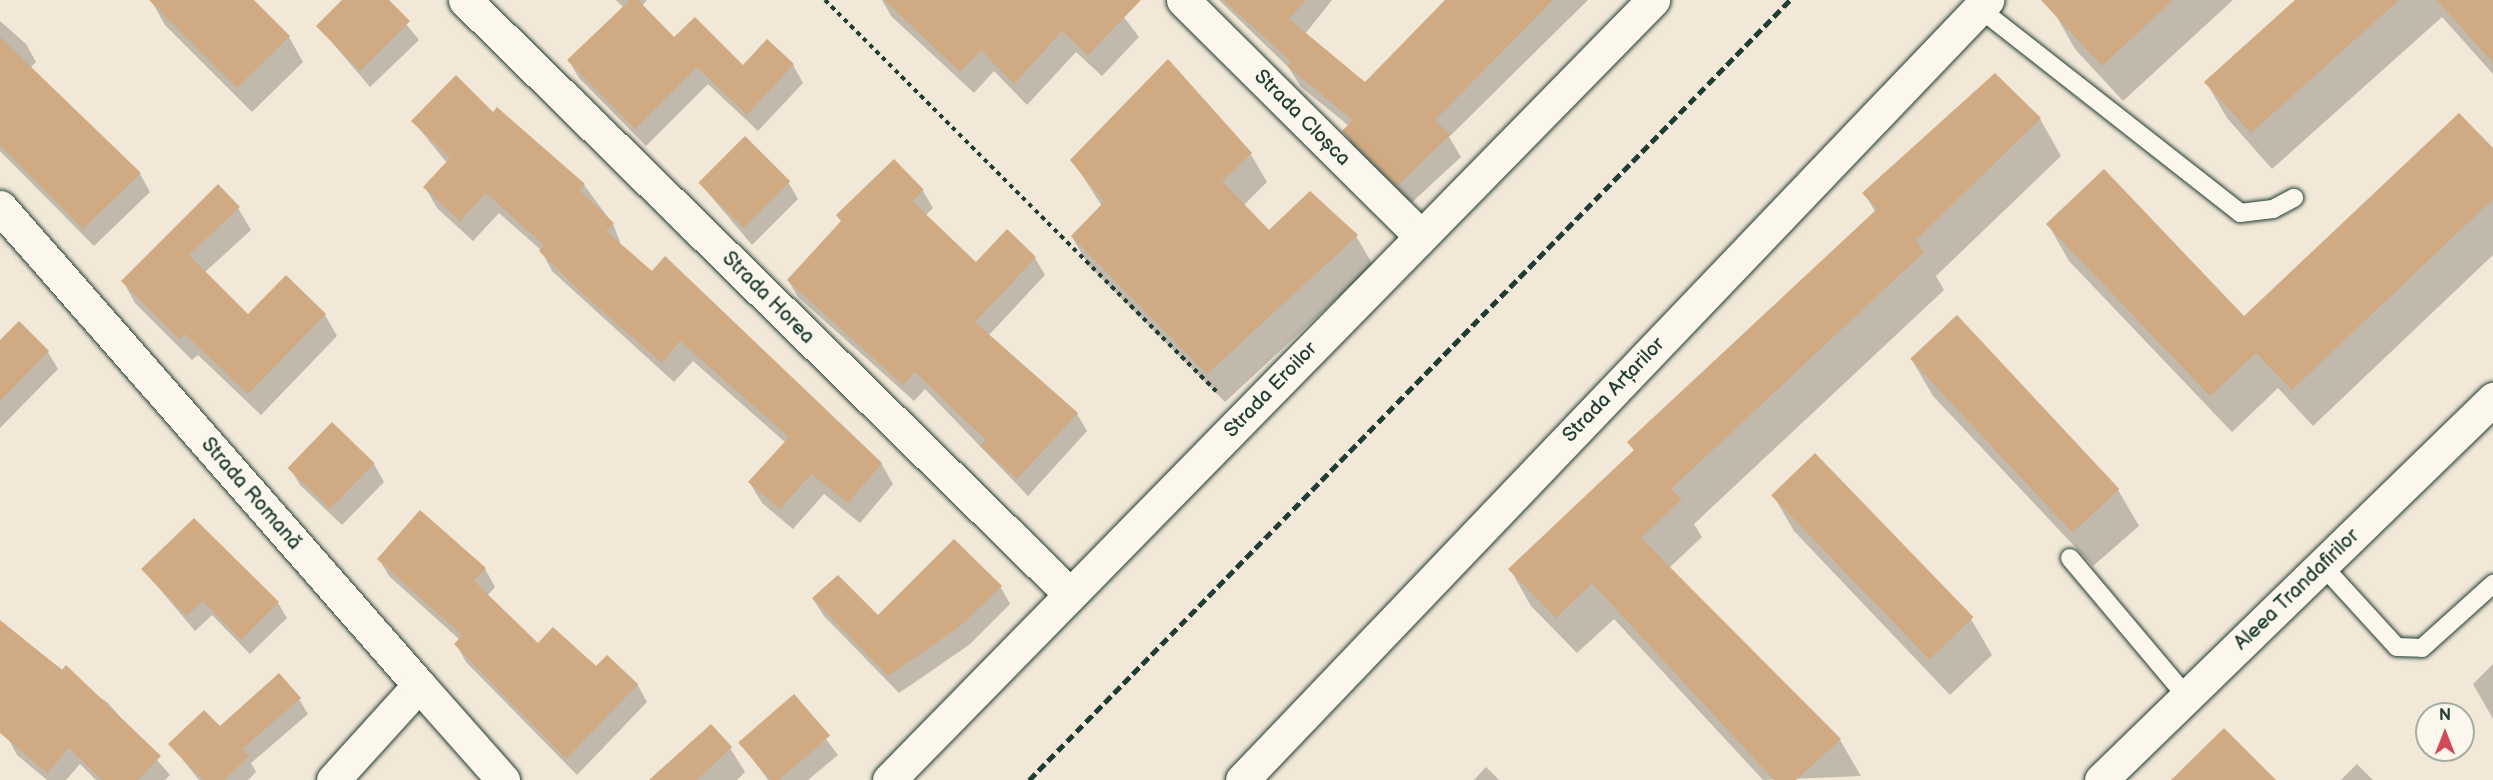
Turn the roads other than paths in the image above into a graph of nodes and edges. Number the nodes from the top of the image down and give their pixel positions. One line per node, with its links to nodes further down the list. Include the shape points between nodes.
1 (465, 0): 12 (street, Strada Horea)
2 (1183, 0): 7 (street, Strada Cloșca)
3 (1653, 0): 7 (street, Strada Eroilor)
4 (1983, 4): 5 (lane, via 2240,213 2273,209); 18 (street, Strada Arțarilor)
5 (2294, 198)
6 (0, 207): 13 (street, Strada Romană)
7 (1421, 236): 12 (street, Strada Eroilor)
8 (2493, 399): 10 (street, Aleea Trandafirilor)
9 (2070, 558): 14 (lane)
10 (2322, 565): 11 (lane, via 2397,647 2422,648); 14 (street, Aleea Trandafirilor)
11 (2493, 584)
12 (1071, 595): 17 (street, Strada Eroilor)
13 (419, 686): 15 (street); 16 (street, Strada Romană)
14 (2187, 697): 19 (street, Aleea Trandafirilor)
15 (333, 780)
16 (503, 780)
17 (890, 780)
18 (1242, 780)
19 (2101, 780)

